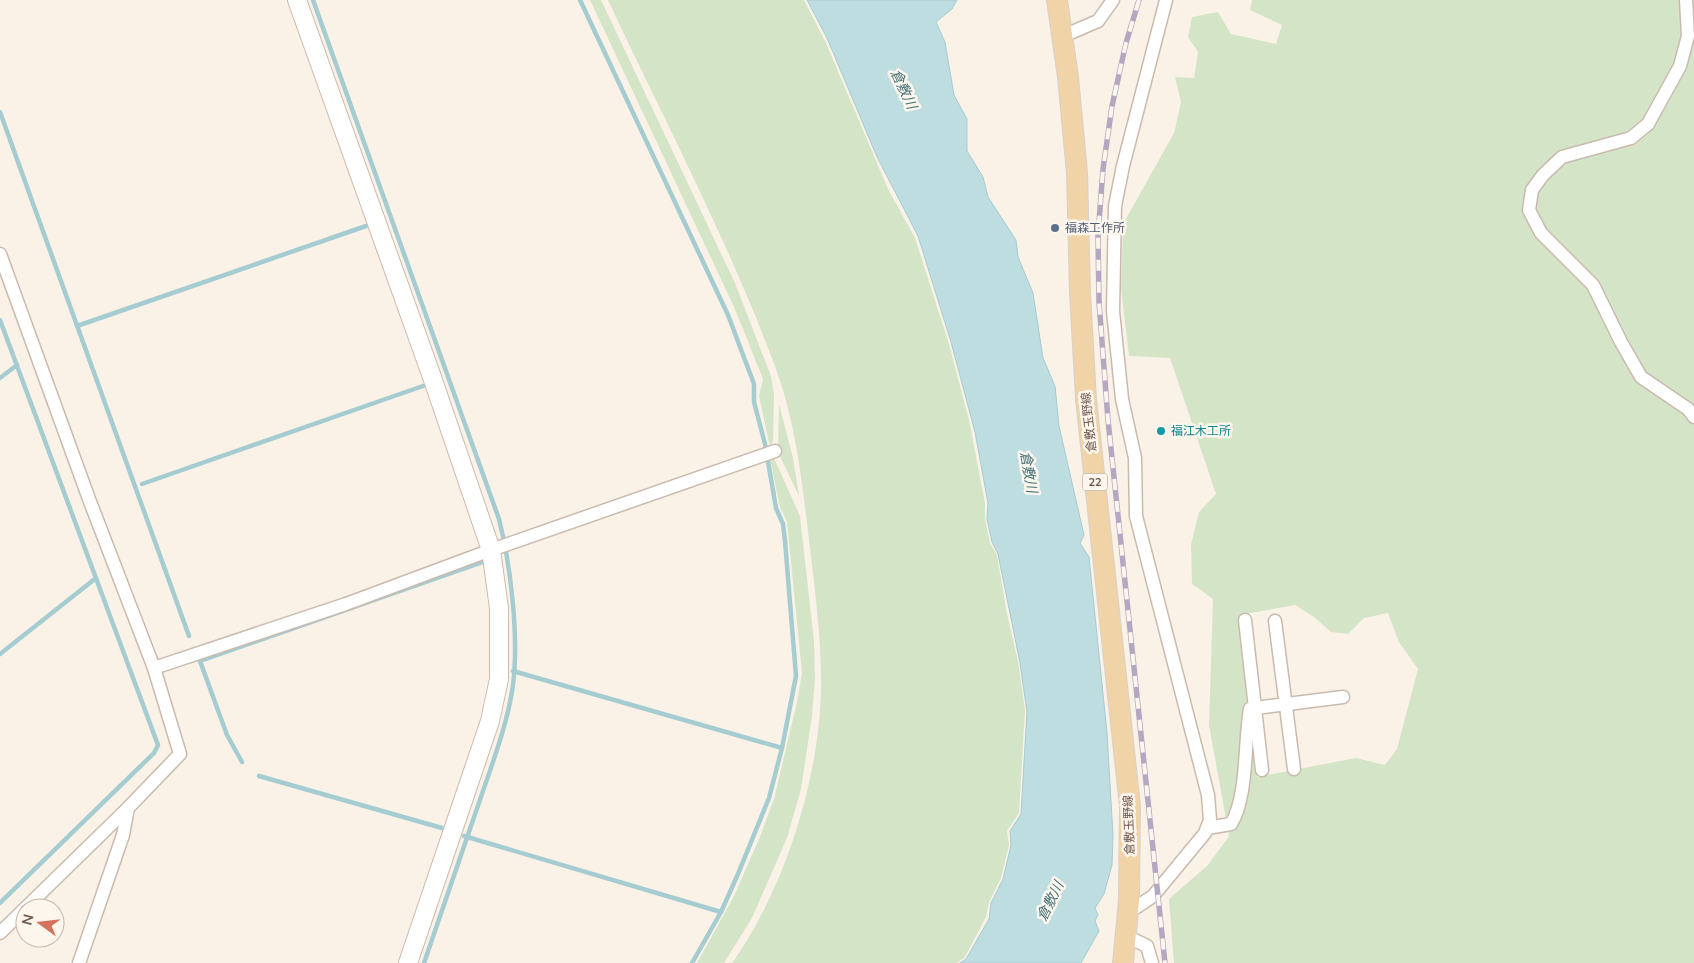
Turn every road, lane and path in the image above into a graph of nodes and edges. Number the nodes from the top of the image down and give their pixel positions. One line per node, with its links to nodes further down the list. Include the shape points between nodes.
1 (297, 0): 10 (street, via 432,377)
2 (1057, 0): 6 (main road, 倉敷玉野線 / 22)
3 (1113, 0): 6 (street, via 1098,21)
4 (1166, 0): 20 (street, via 1115,206 1114,311 1122,398 1135,458 1136,516 1208,795 1210,820)
5 (1686, 0): 8 (street, via 1688,36 1680,66 1648,124 1631,138 1562,157 1532,190 1529,210 1541,233 1593,285 1642,377 1688,409)
6 (1063, 36): 21 (main road, 倉敷玉野線 / 22, via 1077,173 1086,400 1130,806)
7 (0, 254): 13 (street)
8 (1694, 417)
9 (769, 453): 10 (street)
10 (500, 546): 13 (street, via 346,604); 25 (street, via 501,633 495,700 485,742)
11 (1245, 620): 16 (street)
12 (1275, 621): 15 (street)
13 (154, 668): 19 (street, via 180,754)
14 (1343, 697): 15 (street)
15 (1285, 704): 16 (street); 17 (street)
16 (1254, 708): 18 (street); 20 (street, via 1250,709 1247,726 1238,814 1231,824)
17 (1294, 769)
18 (1262, 770)
19 (128, 808): 22 (street); 24 (street, via 123,834)
20 (1207, 828): 21 (street, via 1153,896)
21 (1128, 913): 23 (main road, 倉敷玉野線 / 22)
22 (0, 933)
23 (1126, 936): 26 (main road, 倉敷玉野線 / 22); 27 (street, via 1147,946)
24 (79, 963)
25 (408, 963)
26 (1123, 963)
27 (1152, 963)

